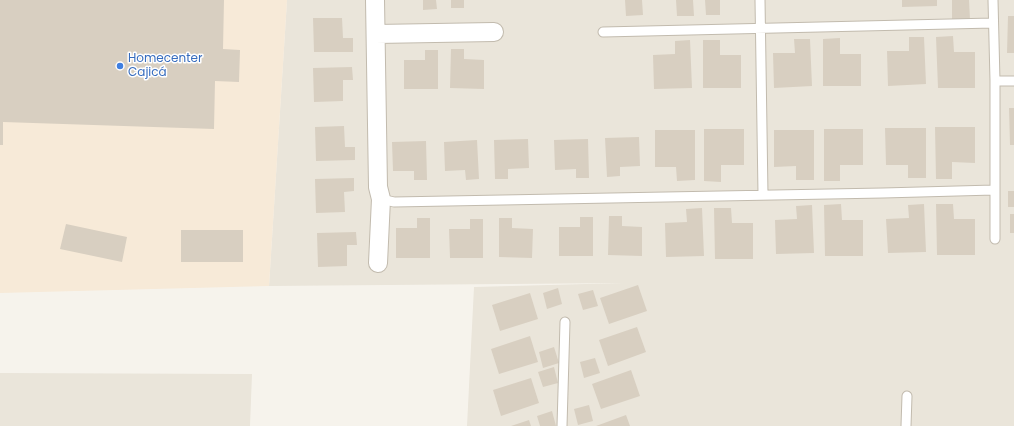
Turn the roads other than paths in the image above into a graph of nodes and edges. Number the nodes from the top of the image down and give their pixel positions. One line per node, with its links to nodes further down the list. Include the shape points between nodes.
1 (375, 0): 8 (street)
2 (760, 0): 5 (lane)
3 (993, 0): 4 (lane)
4 (993, 23): 5 (lane); 9 (lane)
5 (760, 29): 7 (lane); 12 (lane)
6 (494, 32): 8 (street)
7 (603, 32)
8 (376, 34): 13 (street, via 378,187)
9 (995, 81): 10 (lane); 11 (lane)
10 (1014, 81)
11 (994, 190): 12 (lane); 14 (lane)
12 (763, 194): 13 (lane, via 394,202)
13 (381, 199): 15 (street)
14 (995, 239)
15 (378, 263)
16 (565, 322): 18 (lane)
17 (908, 396): 19 (lane)
18 (562, 426)
19 (906, 426)

